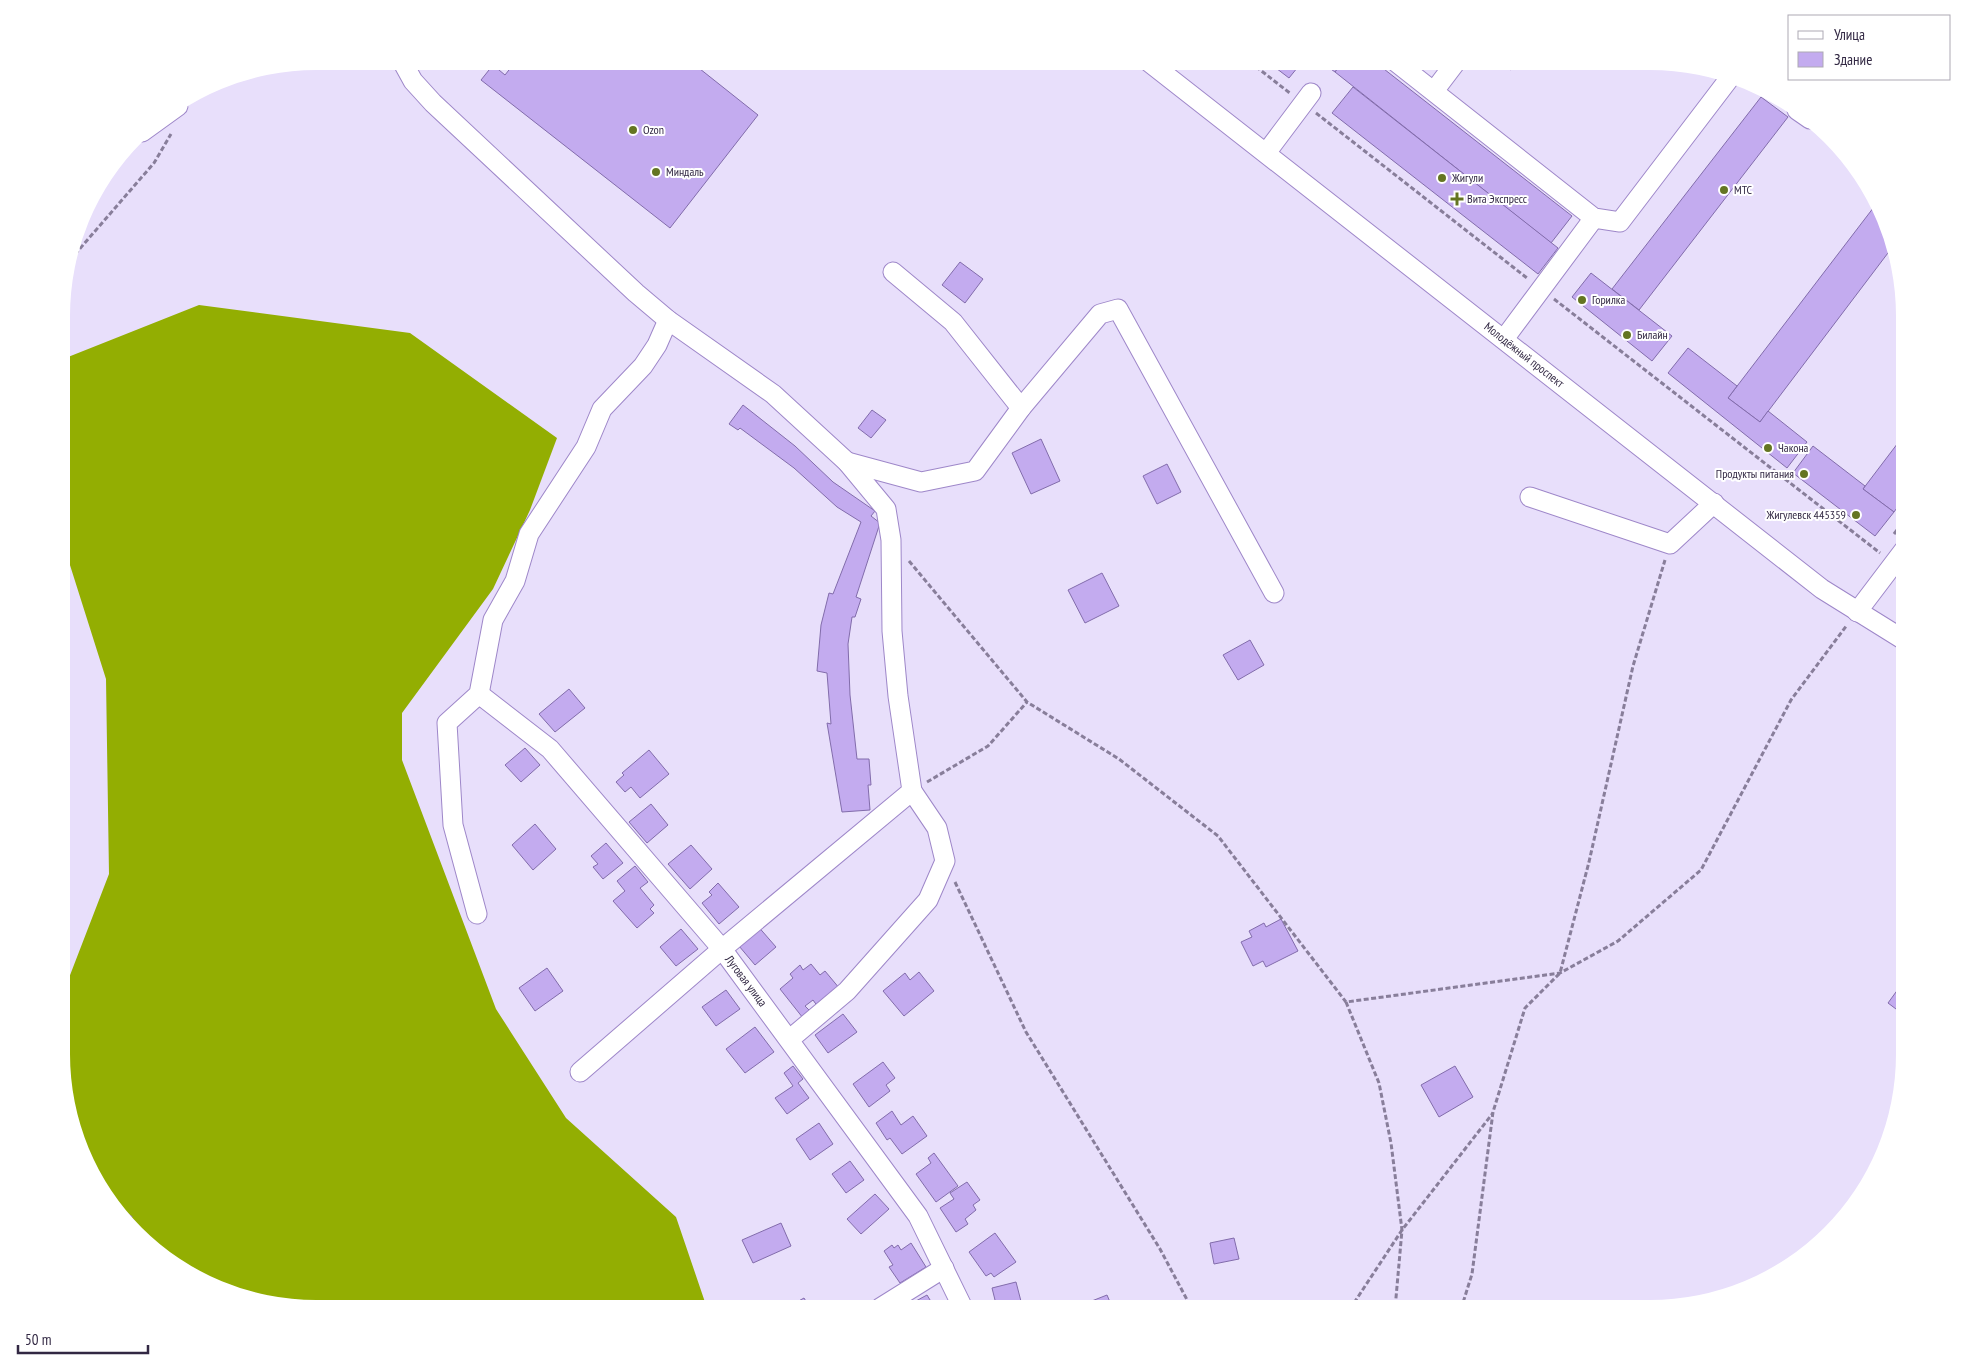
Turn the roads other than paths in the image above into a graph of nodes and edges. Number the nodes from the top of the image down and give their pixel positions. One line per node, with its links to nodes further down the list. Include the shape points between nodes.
1 (407, 70): 11 (street, via 433,103 602,263)
2 (1159, 70): 8 (street, Молодёжный проспект)
3 (1406, 70): 6 (street)
4 (1450, 70): 6 (street)
5 (1727, 82): 9 (street, via 1620,222)
6 (1434, 91): 9 (street)
7 (1307, 98): 8 (street)
8 (1266, 153): 12 (street, Молодёжный проспект)
9 (1594, 218): 12 (street)
10 (893, 272): 13 (street, via 953,322)
11 (668, 320): 14 (street, via 772,394); 21 (street, via 643,366 602,409 586,447 529,534 516,581 493,620)
12 (1504, 340): 16 (street, Молодёжный проспект)
13 (1021, 408): 14 (street, via 975,471 921,482); 18 (street, via 1100,314 1118,309)
14 (846, 462): 22 (street, via 886,509 891,540 892,631)
15 (1530, 497): 16 (street, via 1670,544)
16 (1714, 503): 19 (street, Молодёжный проспект, via 1822,589)
17 (1896, 547): 19 (street)
18 (1274, 593)
19 (1857, 612): 20 (street, Молодёжный проспект)
20 (1896, 635)
21 (479, 694): 23 (street, via 446,723 454,825); 24 (street, Луговая улица, via 550,749)
22 (912, 791): 24 (street); 25 (street, via 937,828 945,861 928,900 847,991)
23 (477, 914)
24 (722, 949): 25 (street, Луговая улица); 26 (street)
25 (790, 1039): 27 (street, Луговая улица, via 918,1216)
26 (580, 1072)
27 (944, 1268): 28 (street); 29 (street, Луговая улица)
28 (893, 1300)
29 (960, 1300)

